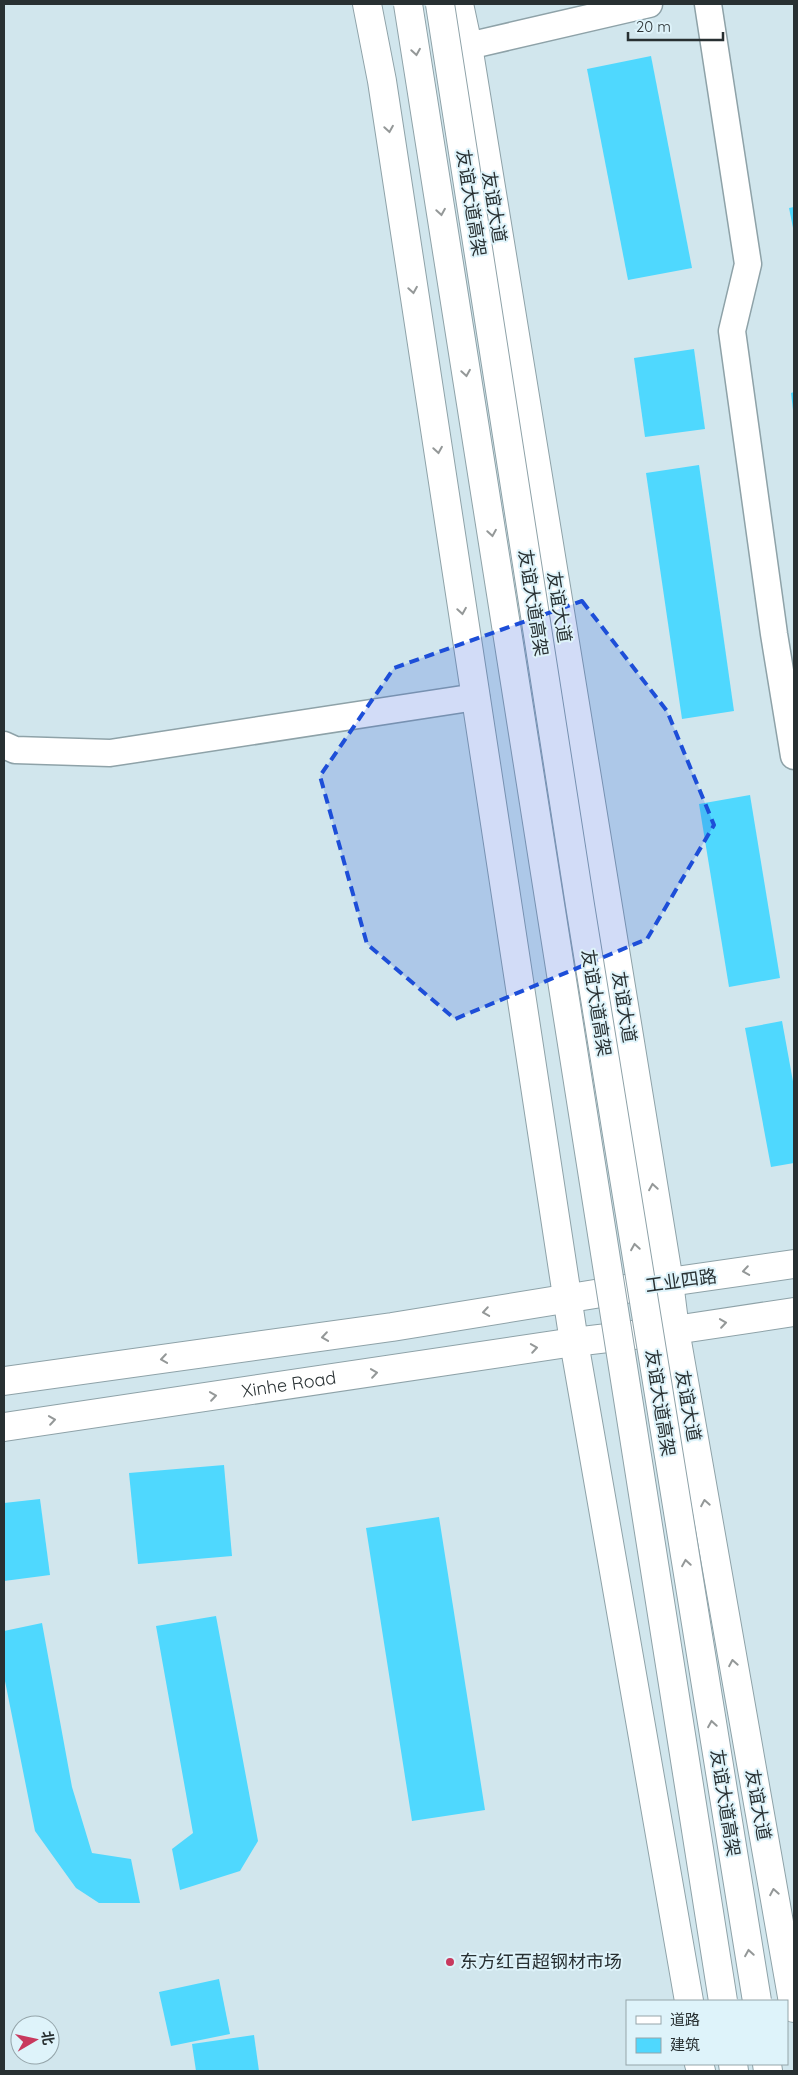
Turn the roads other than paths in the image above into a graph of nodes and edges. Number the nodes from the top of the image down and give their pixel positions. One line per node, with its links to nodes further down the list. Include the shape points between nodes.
1 (367, 4): 9 (main road, one-way to 9, via 382,81)
2 (408, 4): 21 (main road, 友谊大道高架, one-way to 21, bridge)
3 (440, 4): 22 (main road, 友谊大道高架, one-way to 3, bridge, via 580,905)
4 (459, 4): 7 (main road, 友谊大道)
5 (650, 4): 7 (street)
6 (708, 4): 8 (street, via 748,264 732,330)
7 (468, 46): 13 (main road, 友谊大道, one-way to 7)
8 (786, 657): 11 (street)
9 (476, 697): 10 (street, via 110,753 15,750); 14 (main road)
10 (4, 745)
11 (794, 756)
12 (794, 1264): 13 (main road, 工业四路, one-way to 13)
13 (669, 1282): 14 (main road, 工业四路); 16 (main road, 友谊大道)
14 (569, 1298): 17 (main road); 18 (main road, one-way to 18, via 392,1327)
15 (794, 1312): 16 (main road, one-way to 15)
16 (675, 1330): 17 (main road); 23 (main road, 友谊大道, one-way to 16)
17 (574, 1342): 19 (main road, Xinhe Road, one-way to 17); 20 (main road)
18 (4, 1381)
19 (4, 1427)
20 (689, 2000)
21 (723, 2000)
22 (757, 2000)
23 (794, 2008)

